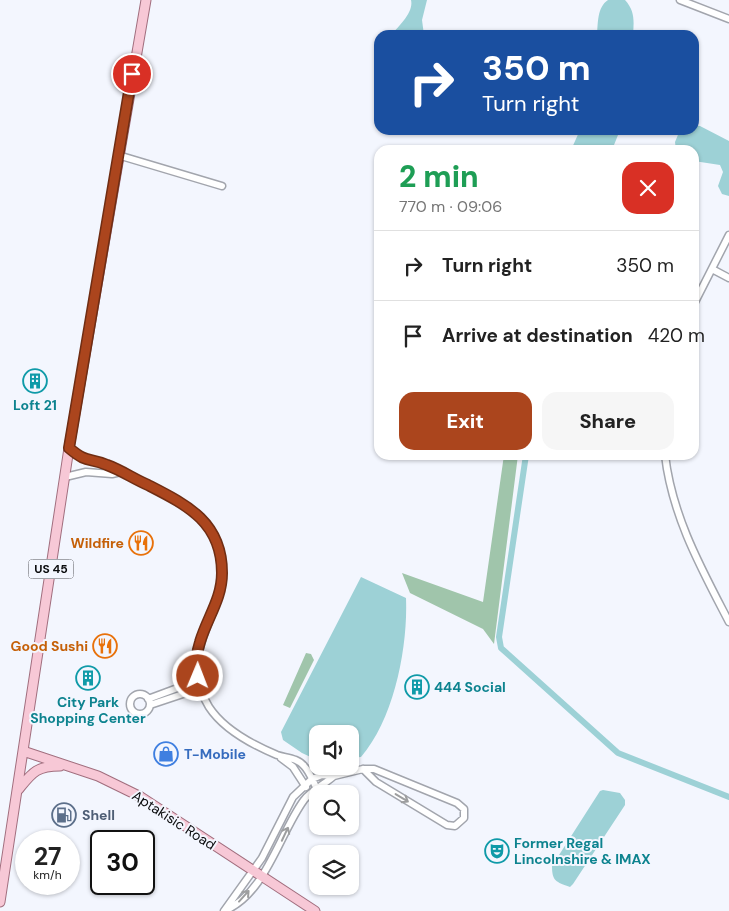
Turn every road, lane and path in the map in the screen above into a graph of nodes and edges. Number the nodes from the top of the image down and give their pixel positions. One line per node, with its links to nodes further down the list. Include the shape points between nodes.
1 (146, 0): 4 (main road, US 45)
2 (680, 0): 3 (street)
3 (729, 18)
4 (118, 155): 5 (street); 10 (main road, US 45)
5 (222, 186)
6 (729, 234): 7 (street)
7 (712, 269): 8 (street); 9 (street)
8 (729, 278)
9 (699, 294)
10 (69, 448): 12 (street, via 83,460 105,464); 13 (main road, US 45)
11 (666, 460): 14 (street, via 680,522)
12 (121, 472): 13 (street, via 86,472); 15 (street, via 198,514 215,540 222,572 220,589 199,643)
13 (65, 477): 17 (main road, US 45)
14 (729, 622)
15 (199, 680): 16 (street); 16 (street, via 149,702)
16 (201, 688): 18 (street, via 210,708 222,723)
17 (23, 751): 19 (main road, Aptakisic Road); 26 (main road, US 45)
18 (278, 755): 22 (street, via 304,765); 25 (street, via 293,767)
19 (67, 766): 26 (main road, via 44,766 34,772); 29 (main road, Aptakisic Road, via 98,776 141,797)
20 (363, 768): 20 (street, one-way to 20, via 376,782 446,824 455,826 464,818 464,809 457,803 382,770); 21 (street)
21 (334, 776): 22 (street, via 322,774); 24 (street)
22 (312, 780): 23 (street); 25 (street)
23 (315, 785)
24 (322, 785)
25 (305, 786): 27 (street); 29 (street, via 293,797 266,851)
26 (17, 792): 31 (main road, US 45)
27 (309, 792)
28 (309, 795): 30 (street, one-way to 28, via 292,818)
29 (251, 870): 30 (main road, Aptakisic Road); 32 (street)
30 (261, 876): 32 (street, one-way to 30, via 235,907); 33 (main road, Aptakisic Road)
31 (0, 902)
32 (224, 911)
33 (315, 911)

